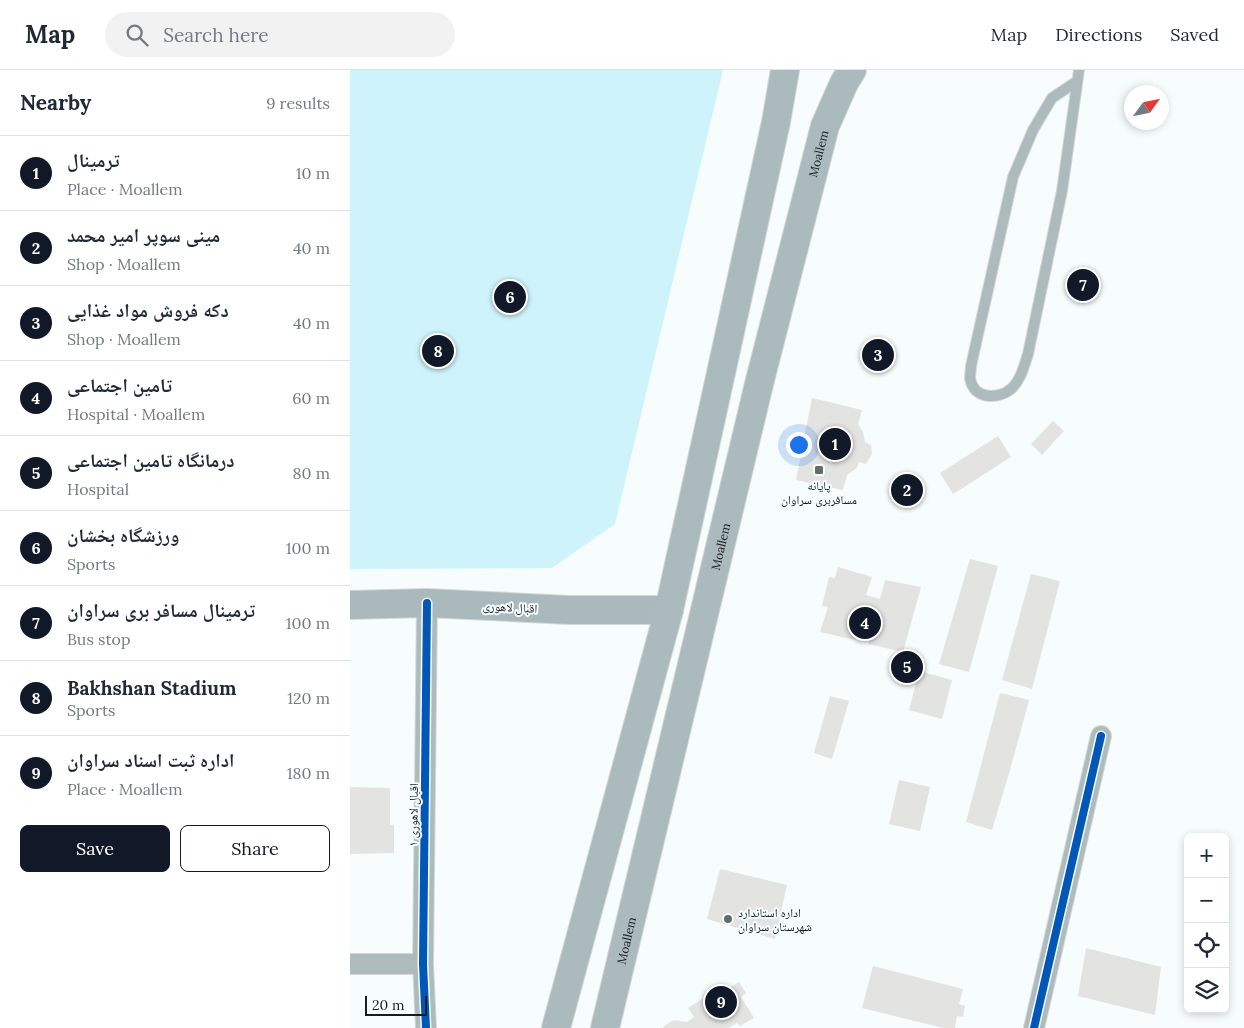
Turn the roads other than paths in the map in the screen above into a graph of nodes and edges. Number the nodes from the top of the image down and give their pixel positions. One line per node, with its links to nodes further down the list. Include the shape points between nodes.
1 (785, 70): 7 (main road)
2 (1079, 70): 4 (lane)
3 (852, 74): 13 (main road, Moallem, via 825,126 820,145)
4 (1076, 82): 4 (lane, via 1052,98 1033,130 1013,177 971,366 970,379 976,391 987,397 999,396 1011,389 1021,377 1028,354 1062,191)
5 (427, 603): 6 (street, اقبال لاهوری); 7 (street, اقبال لاهوری, via 569,610); 10 (street, اقبال لاهوری ۱)
6 (350, 605)
7 (669, 610): 12 (main road)
8 (1101, 736): 14 (street)
9 (350, 964): 10 (street)
10 (423, 964): 11 (street, اقبال لاهوری ۱)
11 (426, 1028)
12 (556, 1028)
13 (605, 1028)
14 (1034, 1028)

